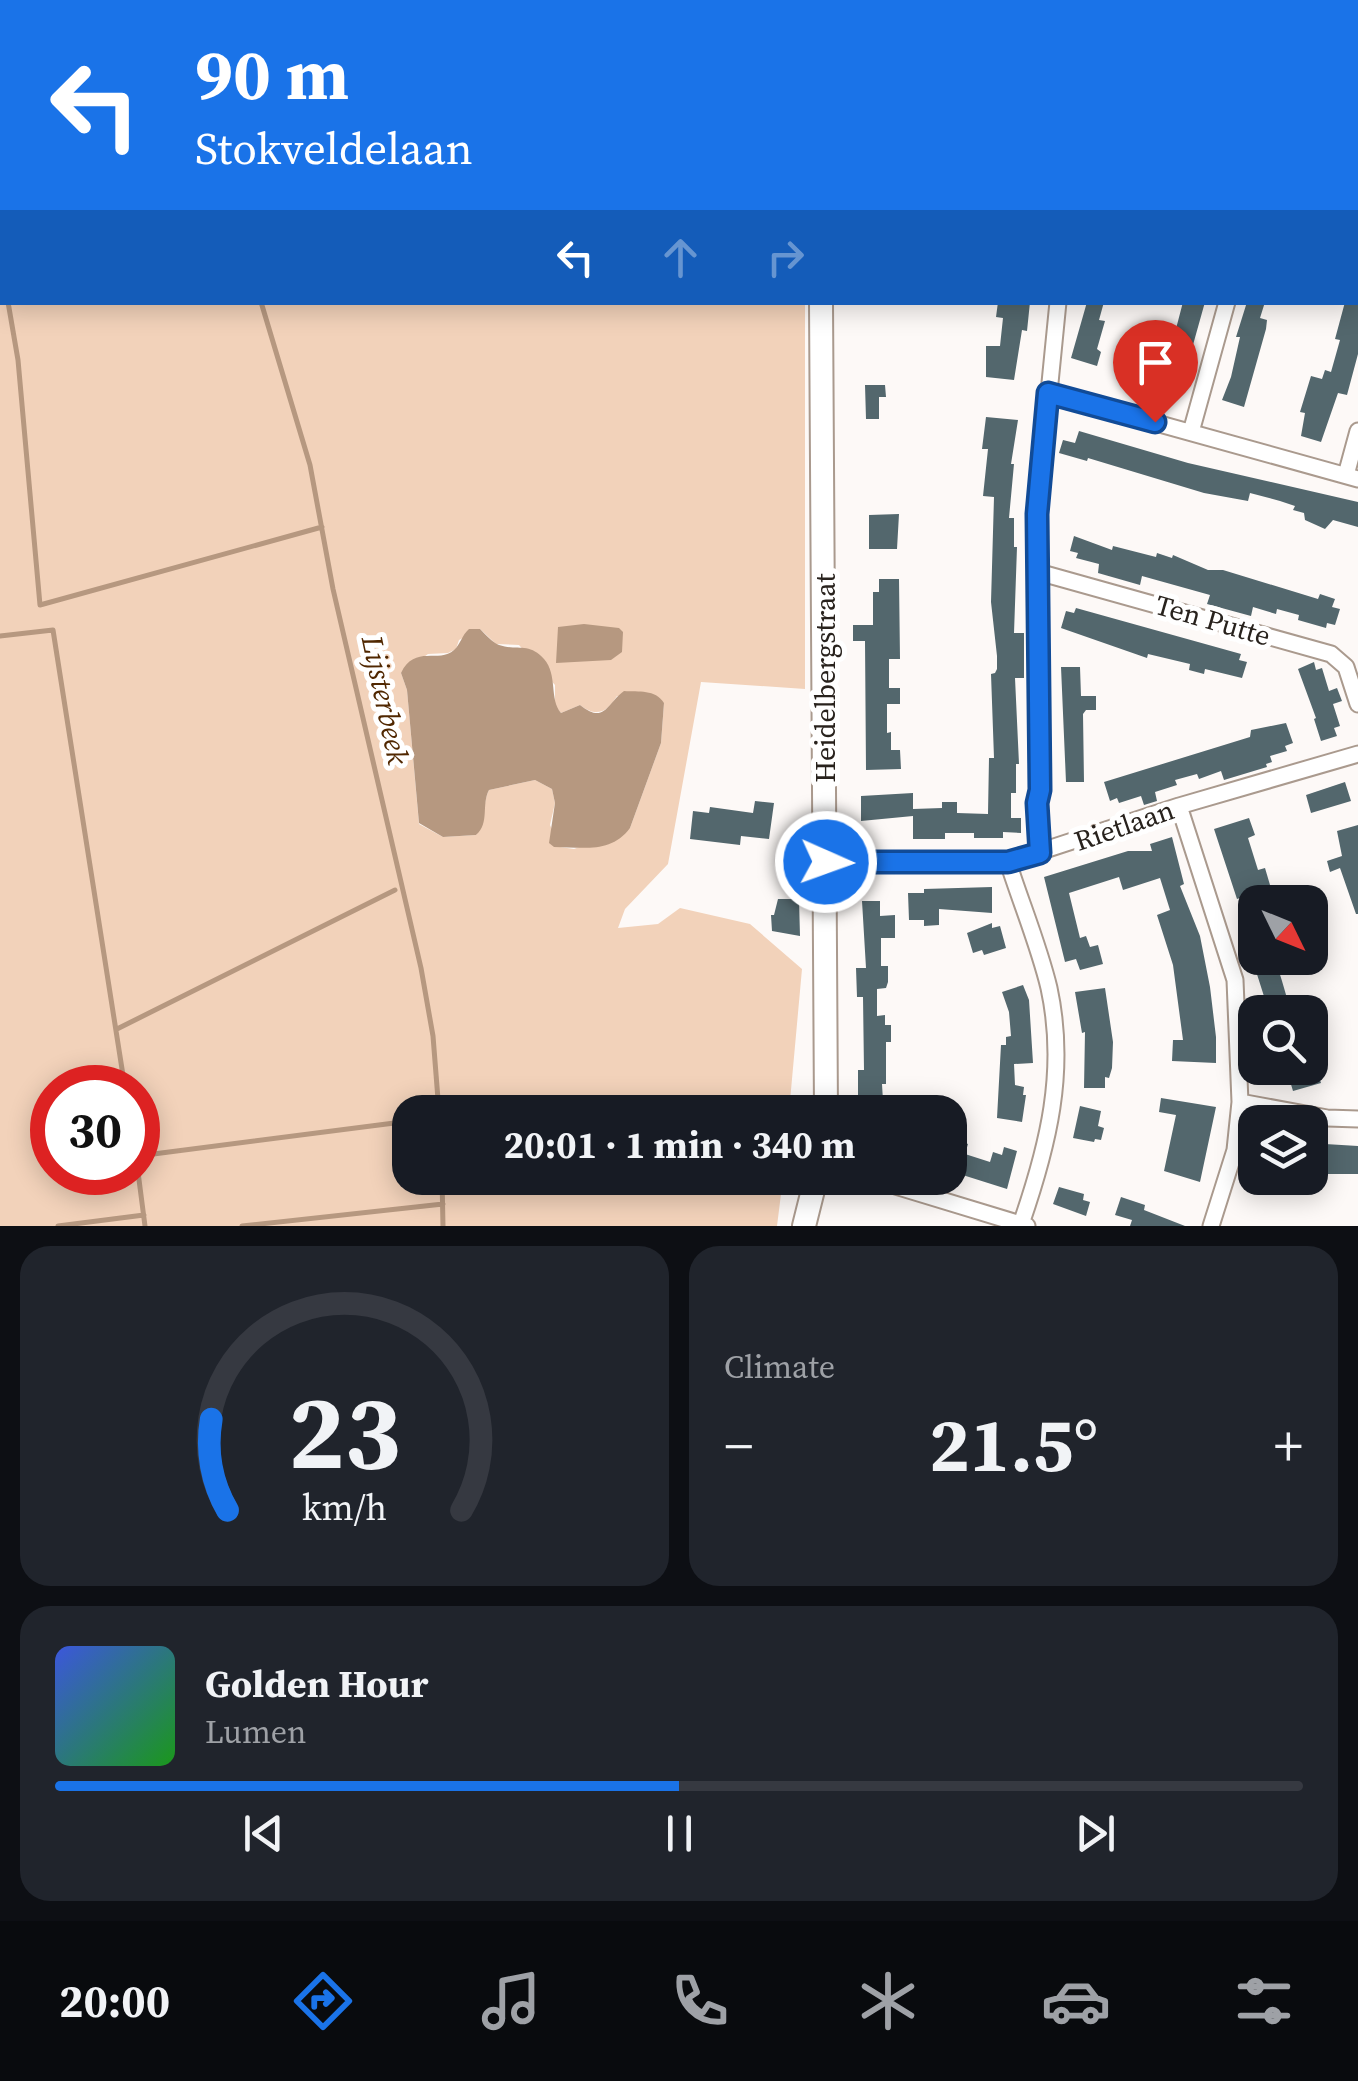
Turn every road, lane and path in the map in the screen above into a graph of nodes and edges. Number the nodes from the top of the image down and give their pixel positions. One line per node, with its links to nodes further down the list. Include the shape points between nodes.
1 (822, 305): 13 (main road, Heidelbergstraat)
2 (1058, 305): 4 (street)
3 (1225, 305): 6 (street)
4 (1048, 393): 6 (street); 8 (street)
5 (1358, 431): 7 (street)
6 (1190, 432): 7 (street)
7 (1352, 477)
8 (1038, 572): 9 (street, Ten Putte, via 1331,654 1346,667); 12 (street)
9 (1358, 704)
10 (1358, 754): 11 (street, Rietlaan)
11 (1179, 806): 12 (street, Rietlaan); 16 (street, via 1235,980)
12 (1040, 853): 14 (street, Rietlaan)
13 (826, 862): 14 (street, Rietlaan); 15 (main road, Heidelbergstraat)
14 (1008, 862): 20 (street, via 1049,988 1057,1065 1054,1109)
15 (826, 1095)
16 (1240, 1102): 17 (street); 22 (street, via 1235,1150)
17 (1358, 1119)
18 (812, 1195): 21 (main road)
19 (924, 1195): 20 (street)
20 (1024, 1225)
21 (804, 1226)
22 (1211, 1226)

